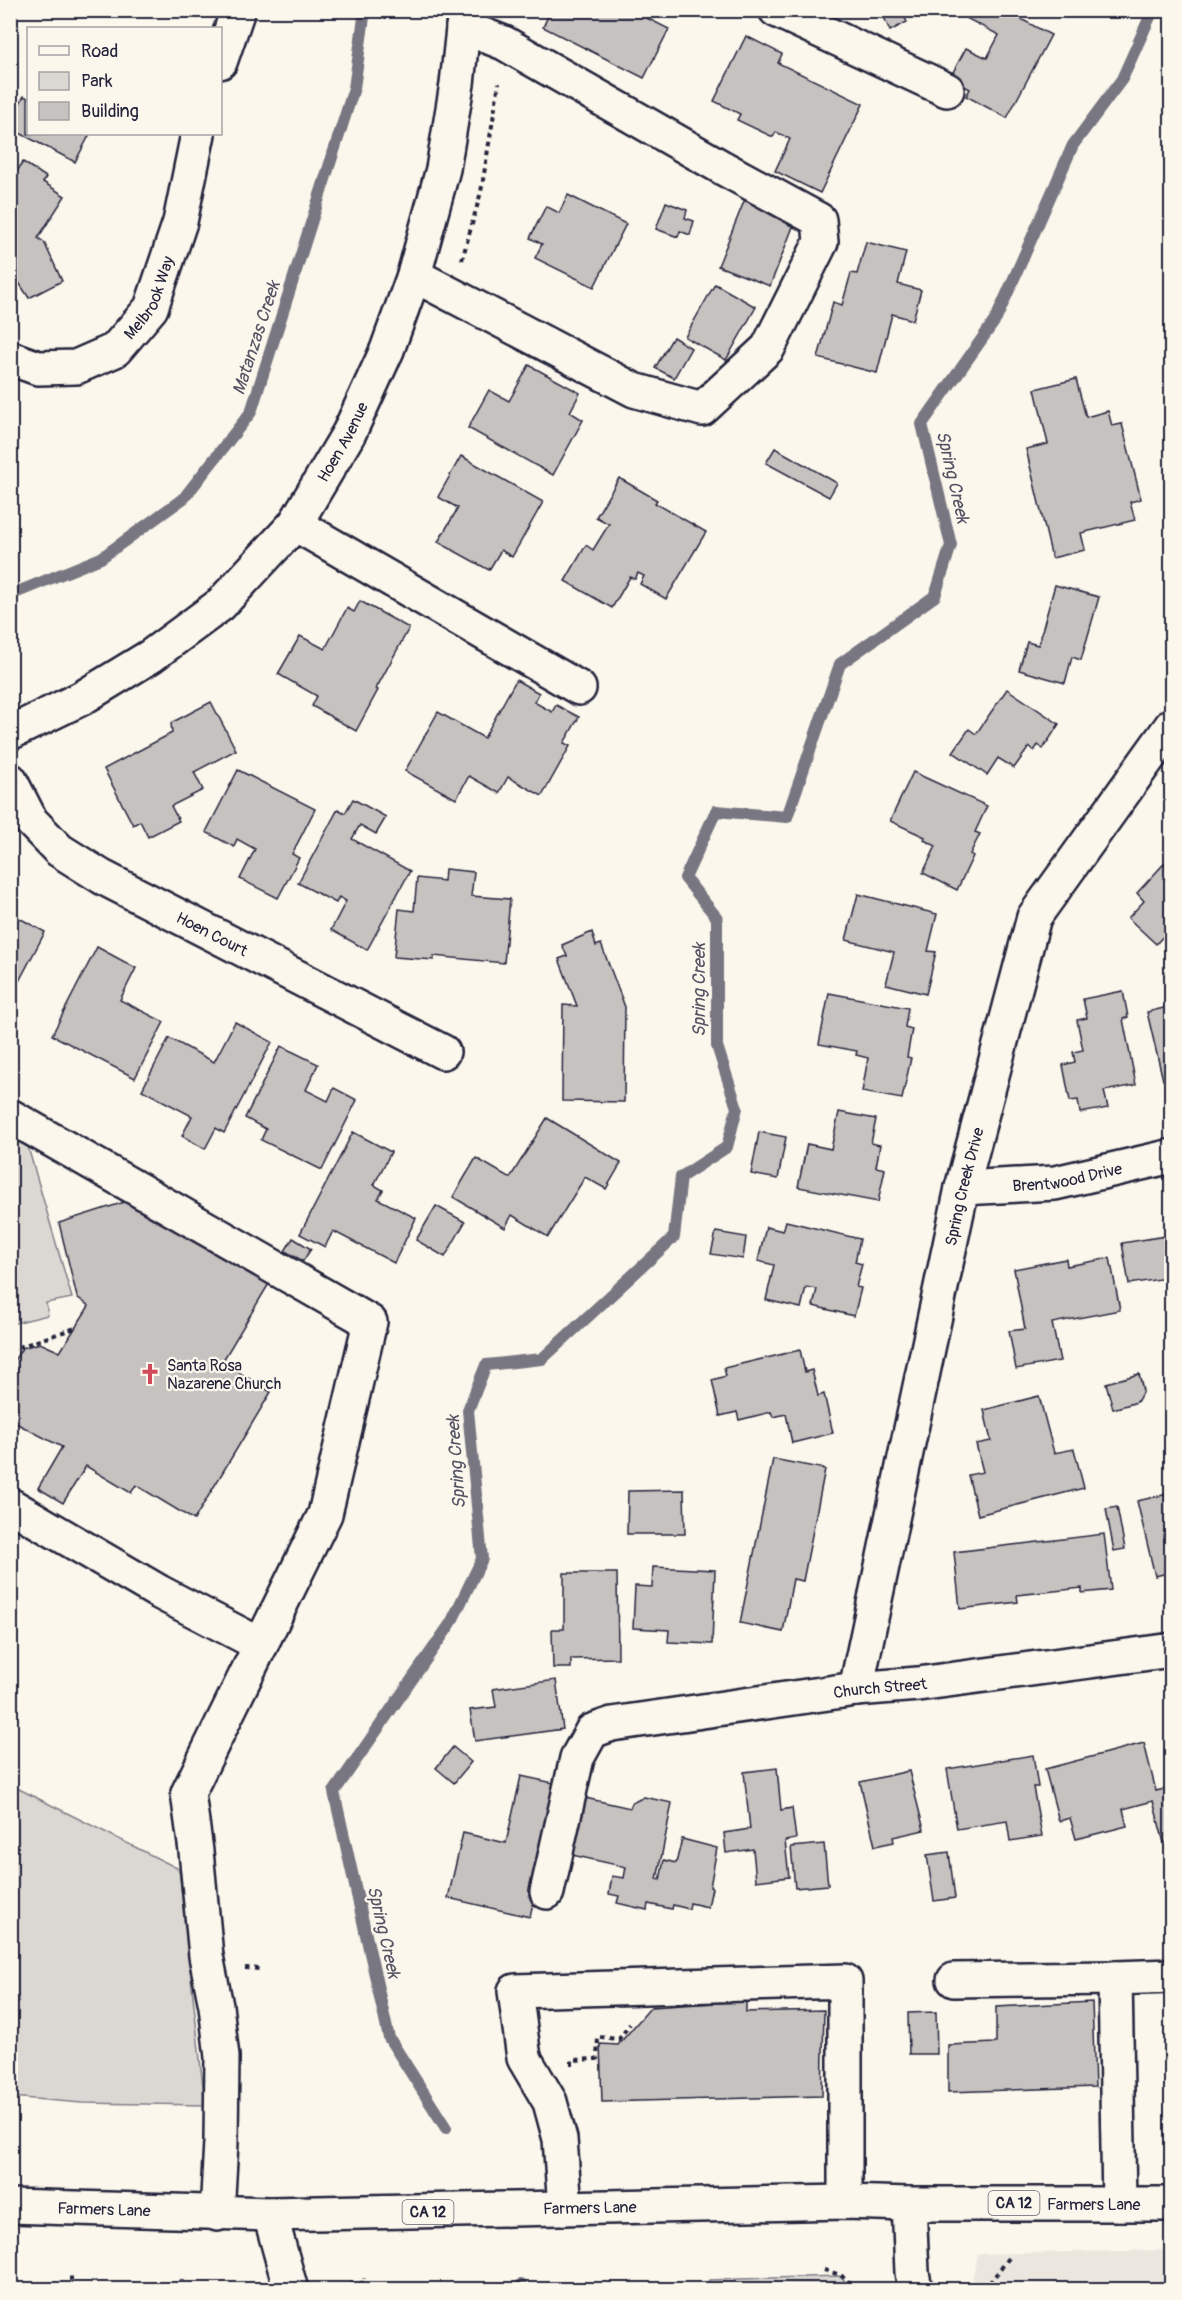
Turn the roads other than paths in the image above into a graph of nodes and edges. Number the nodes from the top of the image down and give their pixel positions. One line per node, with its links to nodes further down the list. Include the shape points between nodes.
1 (238, 10): 4 (street)
2 (776, 10): 5 (street)
3 (464, 19): 7 (street, Hoen Avenue, via 443,168); 7 (street, via 819,220 821,242 768,348 702,409 634,390)
4 (222, 56)
5 (946, 90)
6 (198, 135): 8 (street, Melbrook Way, via 180,222 151,308 115,350 76,367 38,368)
7 (414, 275): 9 (street, Hoen Avenue, via 387,351 349,433)
8 (10, 358)
9 (295, 524): 10 (street); 12 (street, Hoen Avenue, via 220,605 151,657 82,698)
10 (579, 688)
11 (1172, 725): 17 (street, Spring Creek Drive, via 1034,917)
12 (10, 733)
13 (10, 780): 14 (street, Hoen Court, via 31,821 59,850 113,883)
14 (443, 1052)
15 (10, 1116): 19 (street, via 370,1322 325,1514)
16 (1172, 1156): 17 (street, Brentwood Drive, via 1055,1183)
17 (962, 1188): 21 (street, Spring Creek Drive)
18 (10, 1505): 19 (street, via 159,1592)
19 (261, 1645): 32 (street, via 188,1793 222,2057)
20 (1172, 1650): 21 (street, Church Street)
21 (856, 1689): 22 (street, Church Street, via 612,1724 592,1731 577,1758)
22 (548, 1892)
23 (1172, 1976): 24 (street)
24 (1115, 1978): 25 (street); 27 (street)
25 (954, 1980)
26 (845, 2202): 30 (street, Farmers Lane / CA 12); 31 (street, Farmers Lane / CA 12); 31 (street, via 845,1981 515,1991 524,2058 550,2102 560,2139)
27 (1119, 2204): 28 (street, Farmers Lane / CA 12); 30 (street, Farmers Lane / CA 12)
28 (1172, 2204)
29 (10, 2205): 32 (street, Farmers Lane / CA 12)
30 (909, 2205): 35 (street)
31 (565, 2208): 33 (street, Farmers Lane / CA 12)
32 (217, 2214): 33 (street, Farmers Lane / CA 12)
33 (270, 2214): 34 (street)
34 (291, 2289)
35 (915, 2289)

